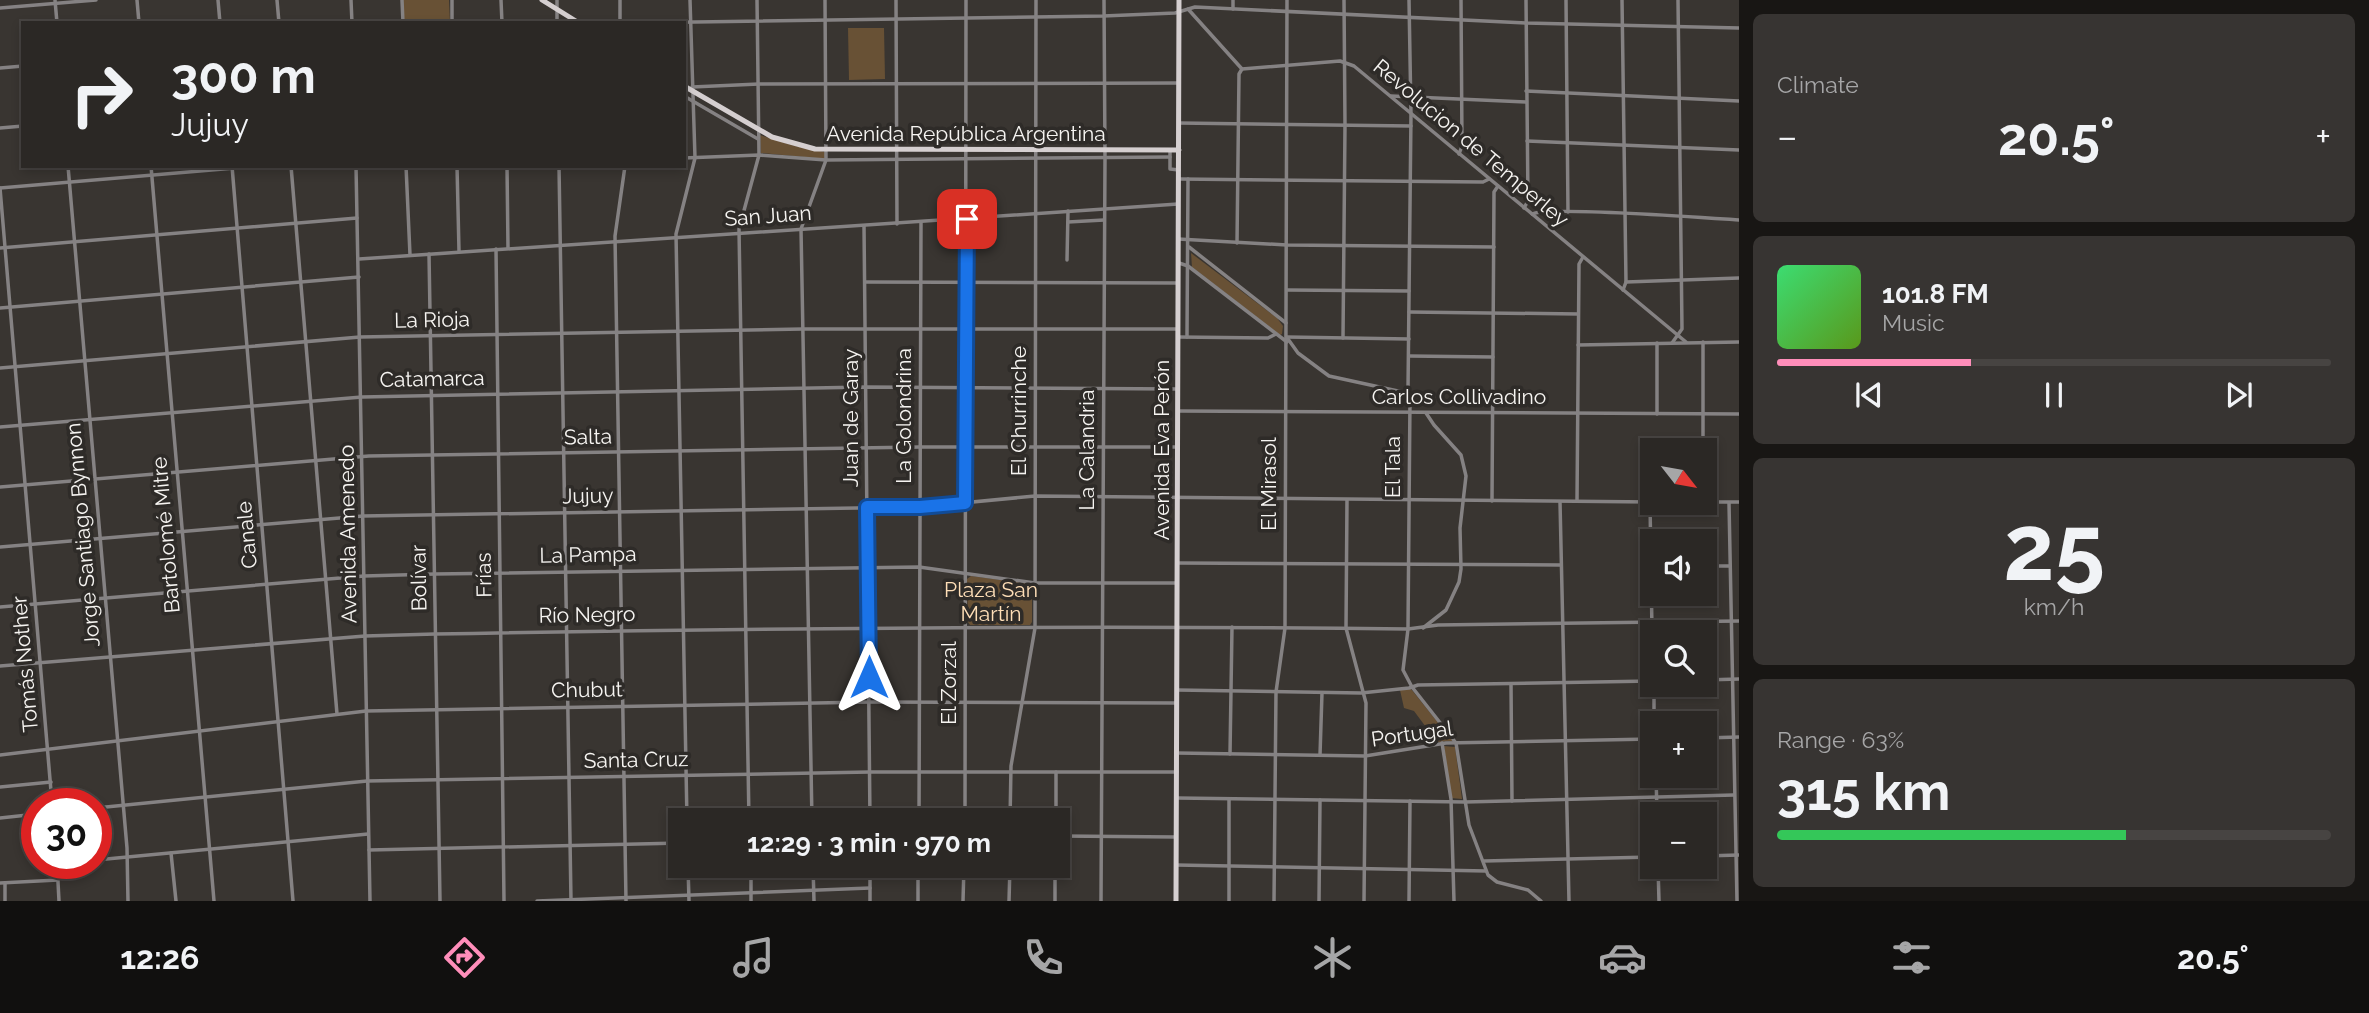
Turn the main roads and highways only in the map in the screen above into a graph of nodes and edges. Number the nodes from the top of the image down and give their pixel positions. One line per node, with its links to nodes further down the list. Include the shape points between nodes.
1 (542, 0): 3 (main road)
2 (1179, 0): 5 (main road, Avenida Eva Perón)
3 (576, 21)
4 (686, 87): 5 (main road, Avenida República Argentina, via 782,141 826,150 1170,154)
5 (1179, 150): 6 (main road, Avenida Eva Perón)
6 (1176, 901)

